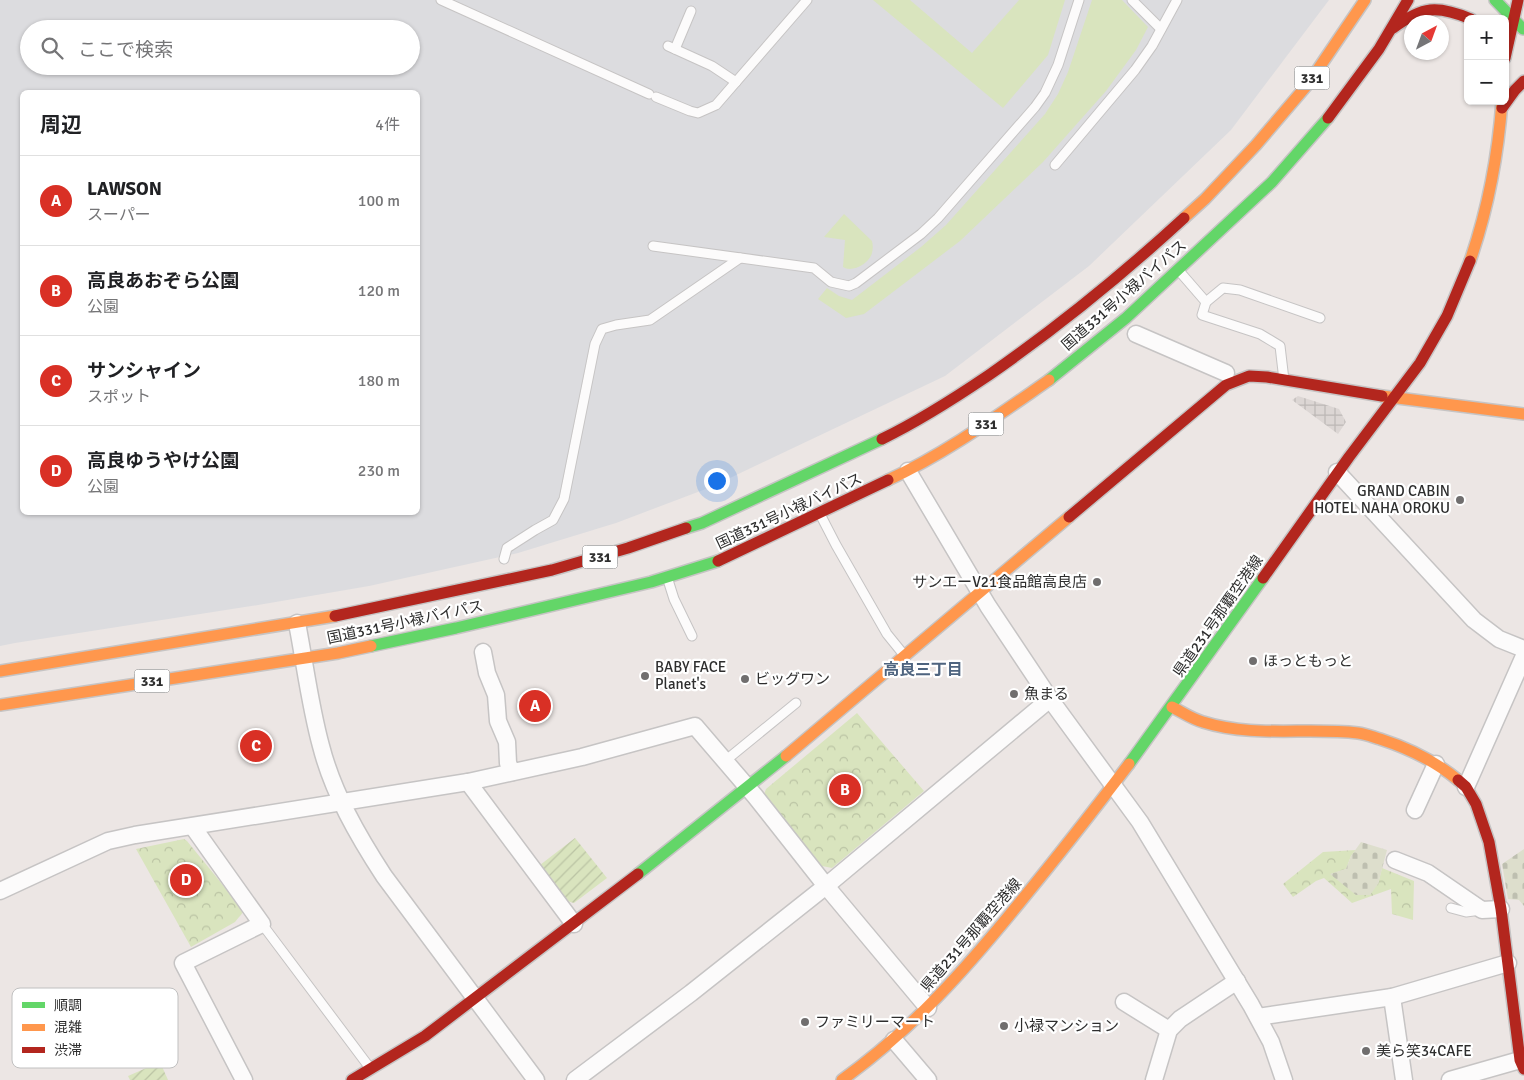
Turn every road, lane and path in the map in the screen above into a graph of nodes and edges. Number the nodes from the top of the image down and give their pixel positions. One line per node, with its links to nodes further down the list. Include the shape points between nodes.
1 (440, 0): 17 (lane, via 690,111 698,113 716,105)
2 (807, 0): 17 (lane)
3 (1079, 0): 22 (lane, via 1054,74 1035,107 921,234 849,286 831,282 814,268)
4 (1132, 0): 13 (lane)
5 (1177, 0): 13 (lane)
6 (1408, 0): 12 (main road, 国道331号小禄バイパス / 331)
7 (1495, 0): 14 (main road)
8 (1519, 1): 14 (main road)
9 (1365, 2): 37 (main road, 国道331号小禄バイパス / 331, via 1308,84 1205,199 1100,292 1034,344 958,396 886,437 702,523 665,536 552,570)
10 (691, 11): 17 (lane, via 672,48 712,66)
11 (1464, 16): 12 (main road, via 1432,8 1412,14)
12 (1393, 28): 23 (main road, 国道331号小禄バイパス / 331, via 1345,95 1292,160)
13 (1161, 29): 20 (lane, via 1135,70)
14 (1516, 30): 15 (main road)
15 (1509, 48)
16 (1524, 81): 18 (main road)
17 (736, 82)
18 (1509, 97)
19 (1502, 105): 29 (main road, 県道231号那覇空港線, via 1494,178 1472,257 1433,343)
20 (1055, 165)
21 (653, 246): 22 (lane)
22 (740, 258): 34 (lane, via 650,320 602,329 596,344 564,499 554,520 507,548)
23 (1178, 269): 24 (lane); 31 (main road, 国道331号小禄バイパス / 331, via 1126,318 1057,374 981,427)
24 (1206, 302): 25 (lane, via 1223,288 1240,290); 28 (lane, via 1202,315 1260,334 1280,346)
25 (1320, 318)
26 (1136, 334): 27 (street)
27 (1226, 373)
28 (1284, 380): 29 (main road); 36 (main road, via 1249,376 1226,385)
29 (1394, 398): 30 (main road); 32 (main road, 県道231号那覇空港線)
30 (1524, 414)
31 (908, 471): 33 (main road, 国道331号小禄バイパス / 331); 36 (street)
32 (1338, 472): 39 (street, via 1474,620 1499,639); 48 (main road, 県道231号那覇空港線)
33 (820, 513): 35 (main road, 国道331号小禄バイパス / 331, via 715,562); 41 (lane, via 887,634)
34 (504, 559)
35 (668, 577): 38 (lane, via 674,599); 43 (main road, 国道331号小禄バイパス / 331, via 456,628)
36 (980, 593): 41 (main road); 45 (street)
37 (297, 623): 43 (street); 44 (main road, 国道331号小禄バイパス / 331)
38 (692, 636)
39 (1524, 649)
40 (483, 652): 51 (street, via 496,695 498,721 507,742)
41 (905, 655): 55 (main road)
42 (1524, 656): 54 (street)
43 (304, 658): 47 (main road, 国道331号小禄バイパス / 331); 56 (street, via 321,746)
44 (0, 671)
45 (1050, 699): 53 (street); 60 (street)
46 (796, 702): 49 (lane)
47 (0, 705)
48 (1172, 707): 50 (main road, via 1201,722 1235,730 1360,734 1404,747); 53 (main road, 県道231号那覇空港線)
49 (725, 762): 51 (street, via 695,726 582,757); 55 (street)
50 (1436, 764): 54 (main road); 57 (street)
51 (512, 772): 52 (street)
52 (468, 782): 56 (street); 66 (street)
53 (1113, 786): 68 (street, via 1140,822); 72 (main road, 県道231号那覇空港線, via 970,963)
54 (1466, 787): 63 (main road, via 1476,804 1489,842)
55 (748, 788): 60 (street); 66 (main road)
56 (341, 802): 58 (street); 70 (street, via 384,876)
57 (1415, 810)
58 (193, 827): 61 (street, via 108,841); 65 (street)
59 (1395, 860): 64 (street, via 1428,873)
60 (826, 886): 72 (street); 81 (street)
61 (0, 890)
62 (1450, 908): 64 (lane, via 1466,912)
63 (1501, 909): 64 (street); 67 (main road)
64 (1482, 910)
65 (262, 924): 77 (lane); 78 (street, via 183,963)
66 (574, 924): 70 (main road)
67 (1508, 963): 69 (street); 76 (main road)
68 (1237, 981): 73 (street); 74 (street)
69 (1392, 997): 73 (street); 86 (street)
70 (476, 998): 77 (main road, via 425,1036); 80 (street)
71 (1124, 1002): 74 (street)
72 (928, 1008): 75 (main road, 県道231号那覇空港線)
73 (1258, 1017): 85 (street)
74 (1169, 1030): 84 (street)
75 (894, 1040): 82 (main road, 県道231号那覇空港線); 83 (street)
76 (1522, 1065): 87 (street)
77 (371, 1069): 79 (main road)
78 (244, 1080)
79 (352, 1080)
80 (536, 1080)
81 (575, 1080)
82 (842, 1080)
83 (928, 1080)
84 (1154, 1080)
85 (1284, 1080)
86 (1404, 1080)
87 (1450, 1080)

